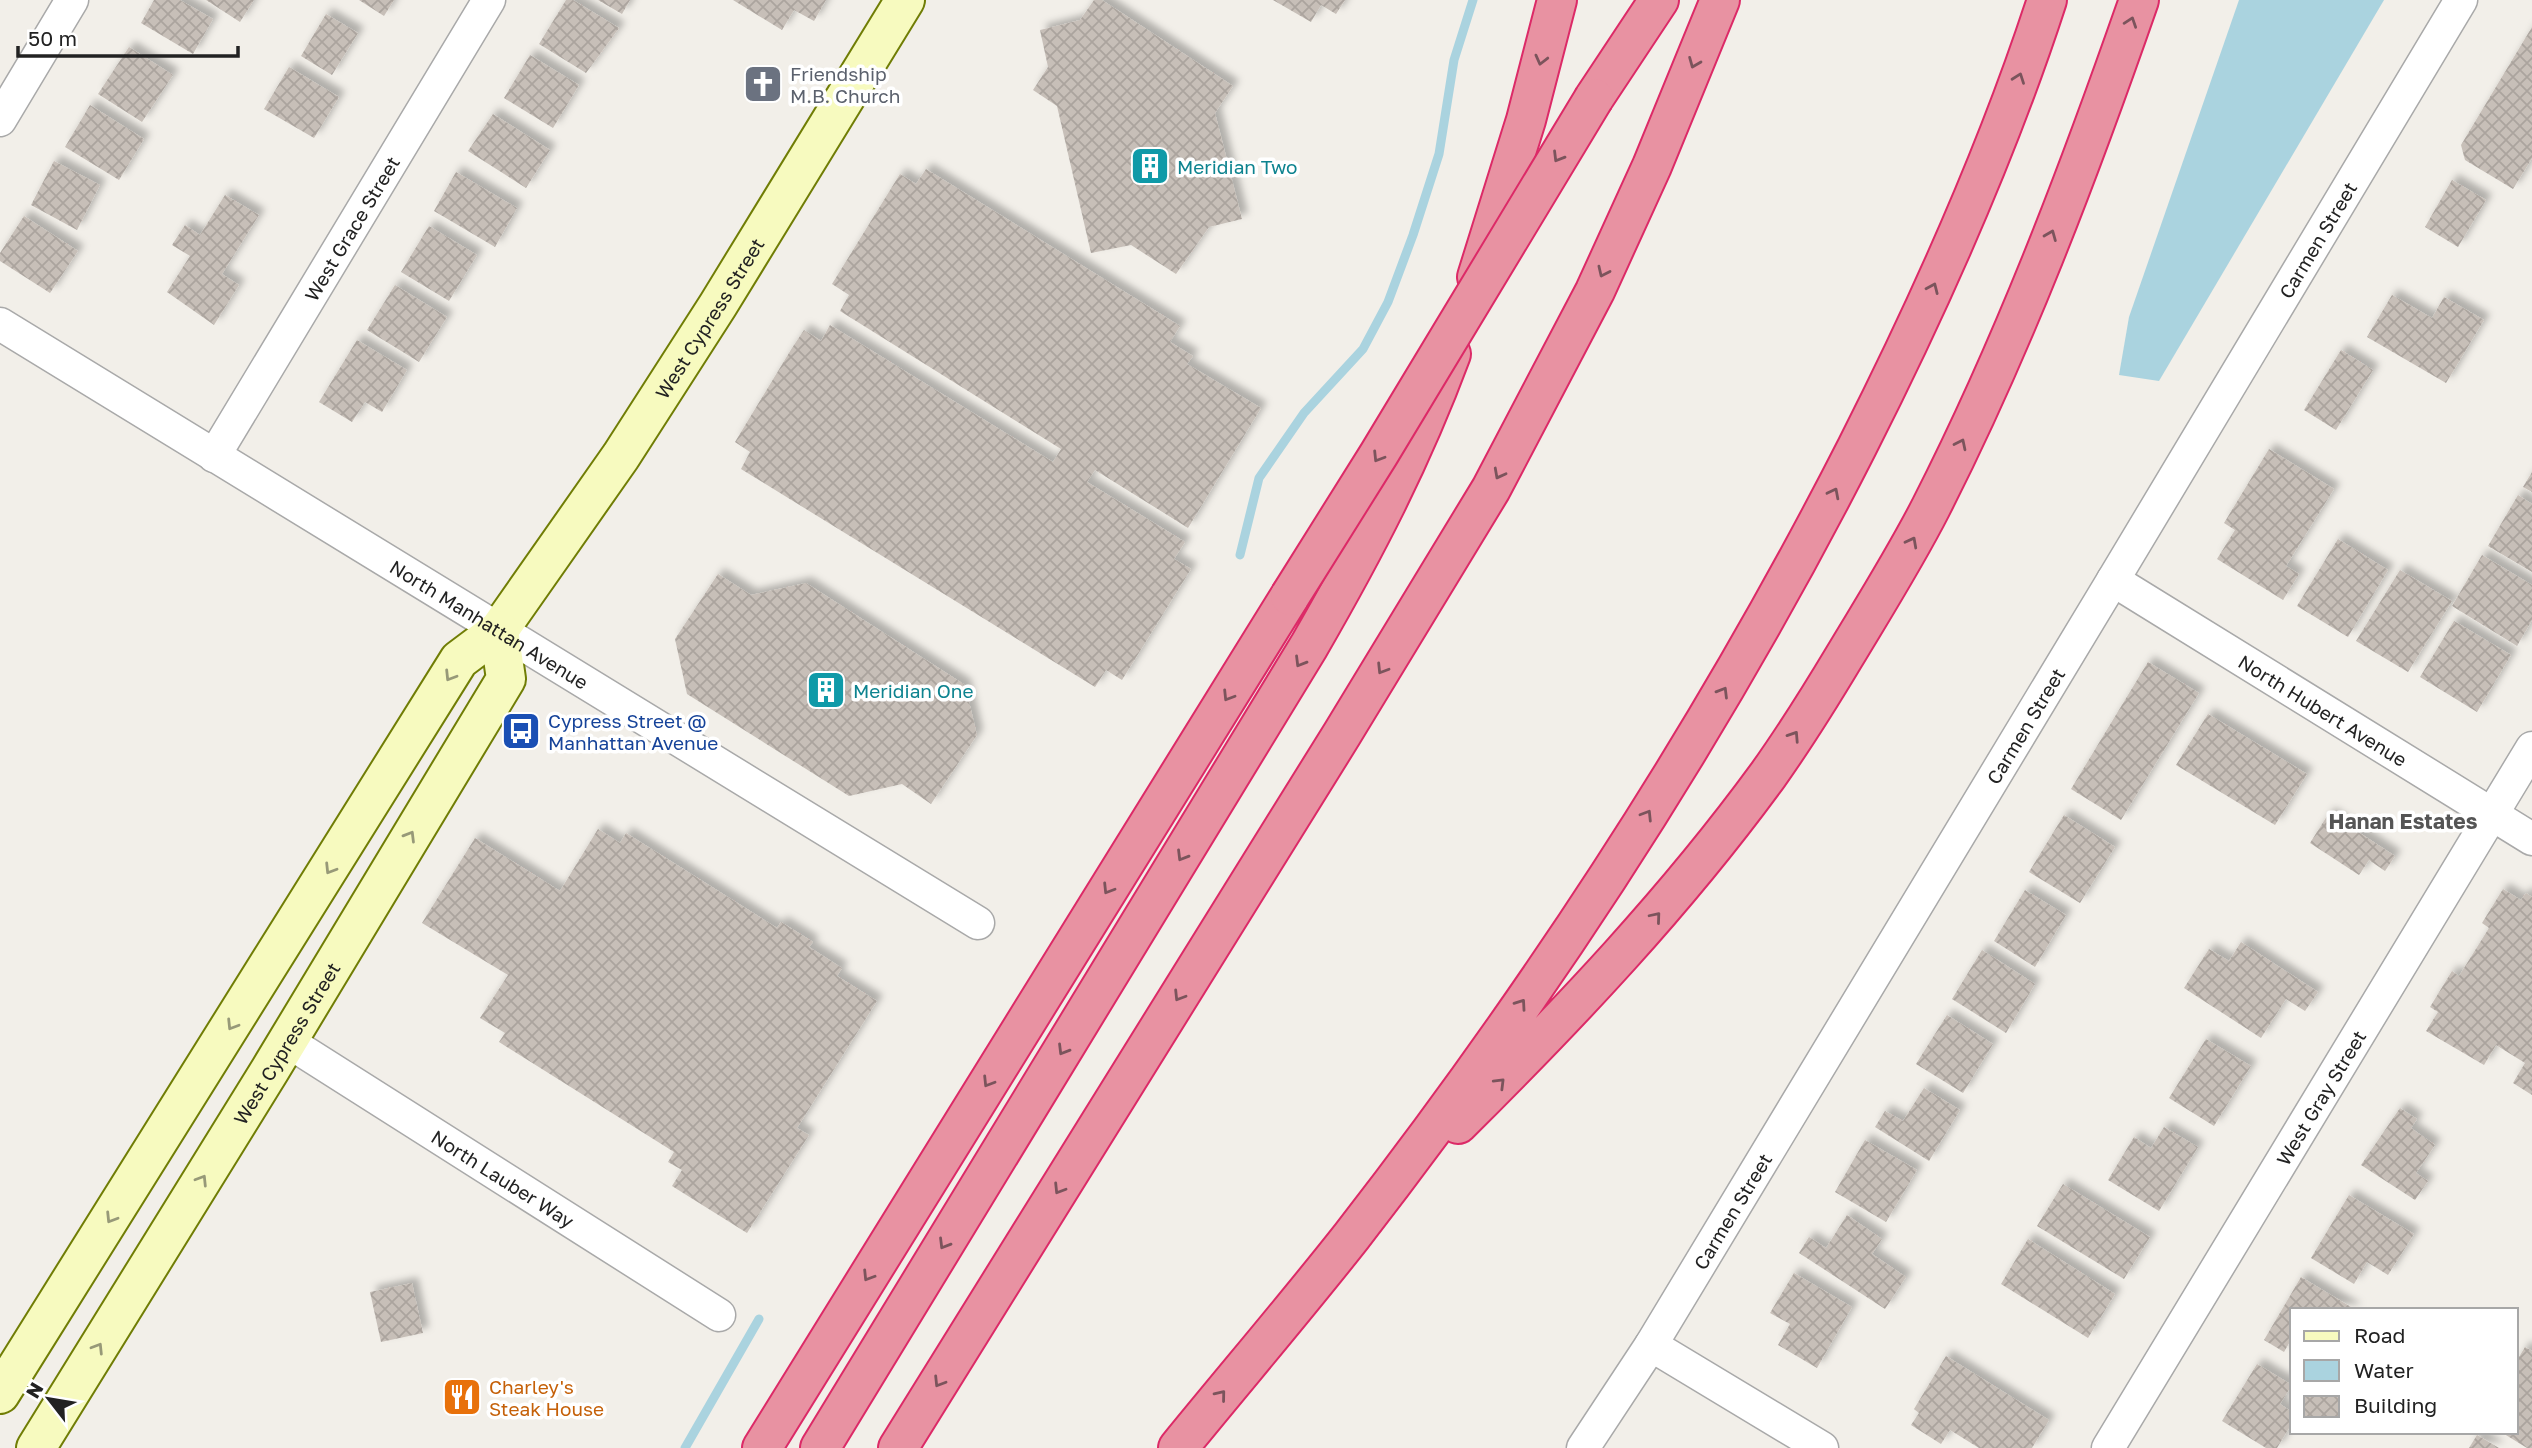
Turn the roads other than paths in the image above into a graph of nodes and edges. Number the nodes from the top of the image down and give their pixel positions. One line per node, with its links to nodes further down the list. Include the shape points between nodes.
1 (72, 0): 10 (street)
2 (489, 0): 12 (street, West Grace Street)
3 (905, 0): 14 (street, West Cypress Street, via 719,306)
4 (1557, 0): 27 (highway, one-way to 27, via 1493,230 1435,397 1394,490 1309,646)
5 (1659, 0): 26 (highway, one-way to 26, bridge)
6 (1720, 0): 28 (highway, one-way to 28, via 1595,290 1490,489 1350,723)
7 (2047, 0): 21 (highway, one-way to 7, via 1548,965 1748,650 1899,365 1977,189)
8 (2139, 0): 21 (highway, one-way to 8, via 1639,937 1723,836 1815,705 1899,567 1972,422 2077,171)
9 (2461, 0): 13 (street, Carmen Street)
10 (0, 120)
11 (0, 324): 12 (street, North Manhattan Avenue)
12 (214, 456): 14 (street, North Manhattan Avenue)
13 (2113, 580): 16 (street, North Hubert Avenue); 23 (street, Carmen Street)
14 (499, 630): 18 (street, North Manhattan Avenue); 19 (street, West Cypress Street, one-way to 19, via 459,660); 20 (street, West Cypress Street, one-way to 14, via 506,679)
15 (2532, 748): 16 (street, West Gray Street)
16 (2492, 814): 17 (street, North Hubert Avenue); 32 (street, West Gray Street)
17 (2532, 839)
18 (978, 923)
19 (268, 967): 20 (street); 24 (street, West Cypress Street, one-way to 24)
20 (287, 1041): 22 (street, North Lauber Way); 25 (street, West Cypress Street, one-way to 20)
21 (1350, 1237): 29 (highway, one-way to 21)
22 (719, 1315)
23 (1651, 1345): 30 (street, Carmen Street); 31 (street)
24 (0, 1394)
25 (36, 1448)
26 (762, 1448)
27 (820, 1448)
28 (898, 1448)
29 (1178, 1448)
30 (1583, 1448)
31 (1822, 1448)
32 (2108, 1448)

